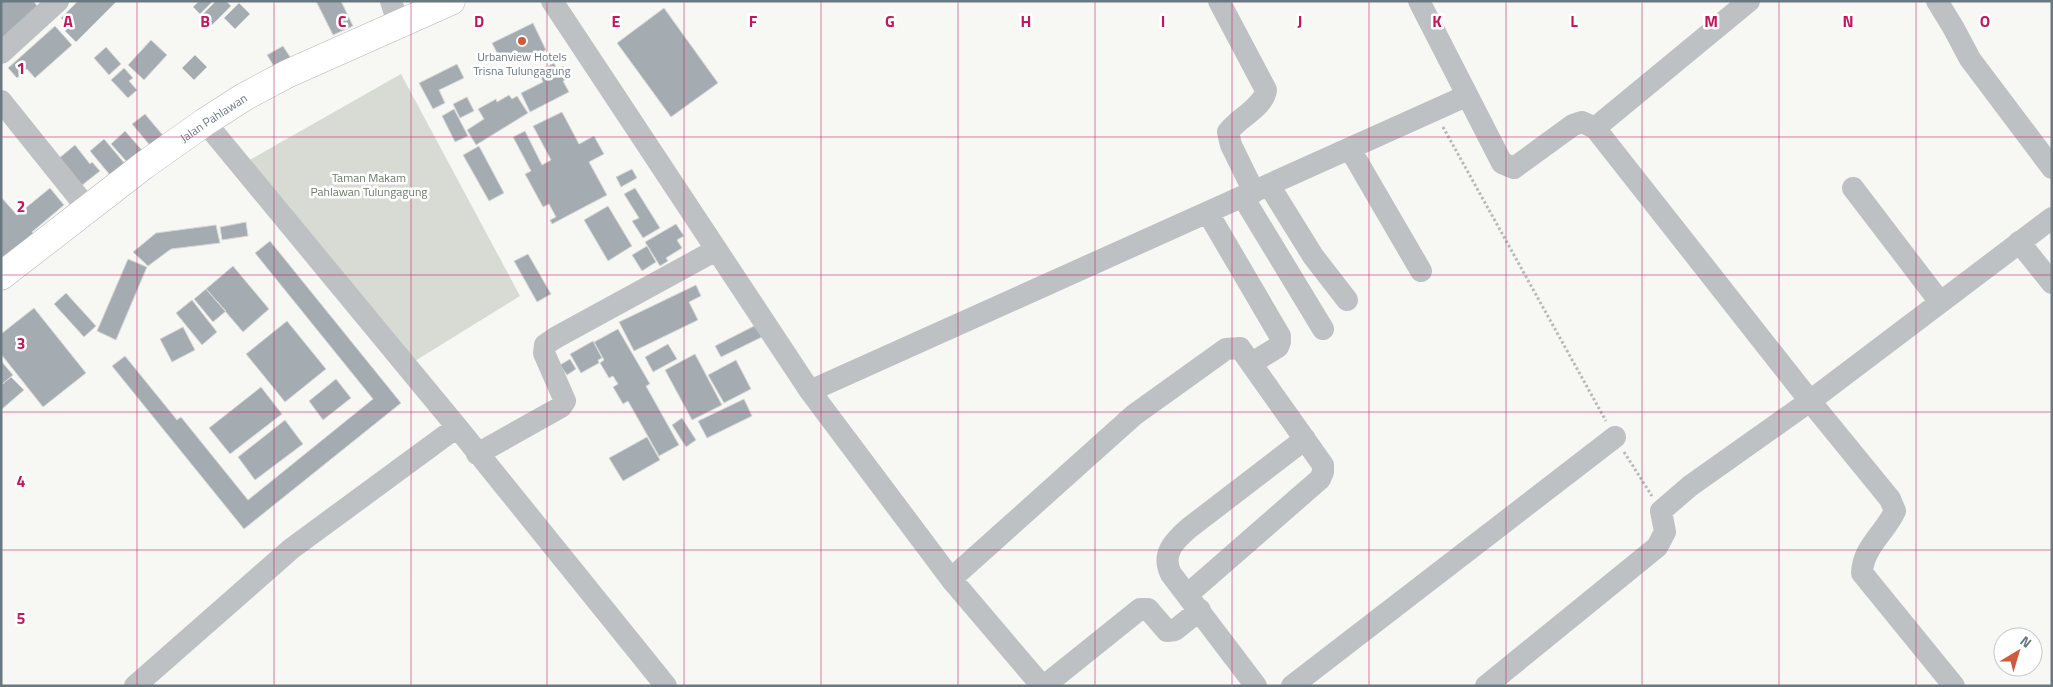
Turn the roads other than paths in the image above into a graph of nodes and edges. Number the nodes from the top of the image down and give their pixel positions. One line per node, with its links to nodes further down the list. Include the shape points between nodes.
1 (58, 1): 9 (street)
2 (452, 1): 8 (highway, Jalan Pahlawan)
3 (552, 1): 22 (street)
4 (1219, 1): 17 (street, via 1266,90 1265,97 1228,132 1230,145)
5 (1419, 1): 10 (street)
6 (1749, 1): 13 (street)
7 (1937, 1): 15 (street, via 1970,59)
8 (395, 12): 12 (highway, Jalan Pahlawan)
9 (1, 53)
10 (1466, 96): 13 (street, via 1499,160 1509,167 1514,168 1573,125 1582,122); 14 (street)
11 (1, 101): 18 (street)
12 (205, 122): 18 (highway, Jalan Pahlawan); 32 (street)
13 (1596, 128): 31 (street)
14 (1350, 149): 17 (street); 23 (street)
15 (2052, 168)
16 (1853, 188): 27 (street)
17 (1255, 191): 19 (street); 26 (street); 28 (street)
18 (87, 208): 24 (highway, Jalan Pahlawan)
19 (1208, 213): 29 (street, via 1280,336 1278,347); 30 (street)
20 (2052, 218): 21 (street)
21 (2020, 242): 25 (street); 27 (street)
22 (716, 250): 30 (street); 35 (street, via 545,345 544,353 565,402)
23 (1420, 271)
24 (1, 276)
25 (2052, 283)
26 (1347, 300)
27 (1940, 302): 31 (street)
28 (1323, 329)
29 (1252, 363): 34 (street); 36 (street, via 1240,348 1226,349 1142,410)
30 (810, 391): 36 (street)
31 (1810, 401): 43 (street, via 1690,486 1661,511 1665,532 1657,548); 44 (street, via 1890,499 1895,510 1889,524 1867,552 1862,573)
32 (457, 427): 35 (street); 39 (street, via 291,549)
33 (1615, 437): 42 (street)
34 (1305, 439): 37 (street, via 1323,464 1320,479); 37 (street, via 1176,539 1166,557 1166,566)
35 (477, 454): 38 (street)
36 (951, 579): 40 (street)
37 (1194, 603): 40 (street, via 1175,630 1167,631 1148,609 1140,609); 41 (street)
38 (661, 684)
39 (135, 686)
40 (1043, 686)
41 (1256, 686)
42 (1292, 686)
43 (1486, 686)
44 (1954, 686)

